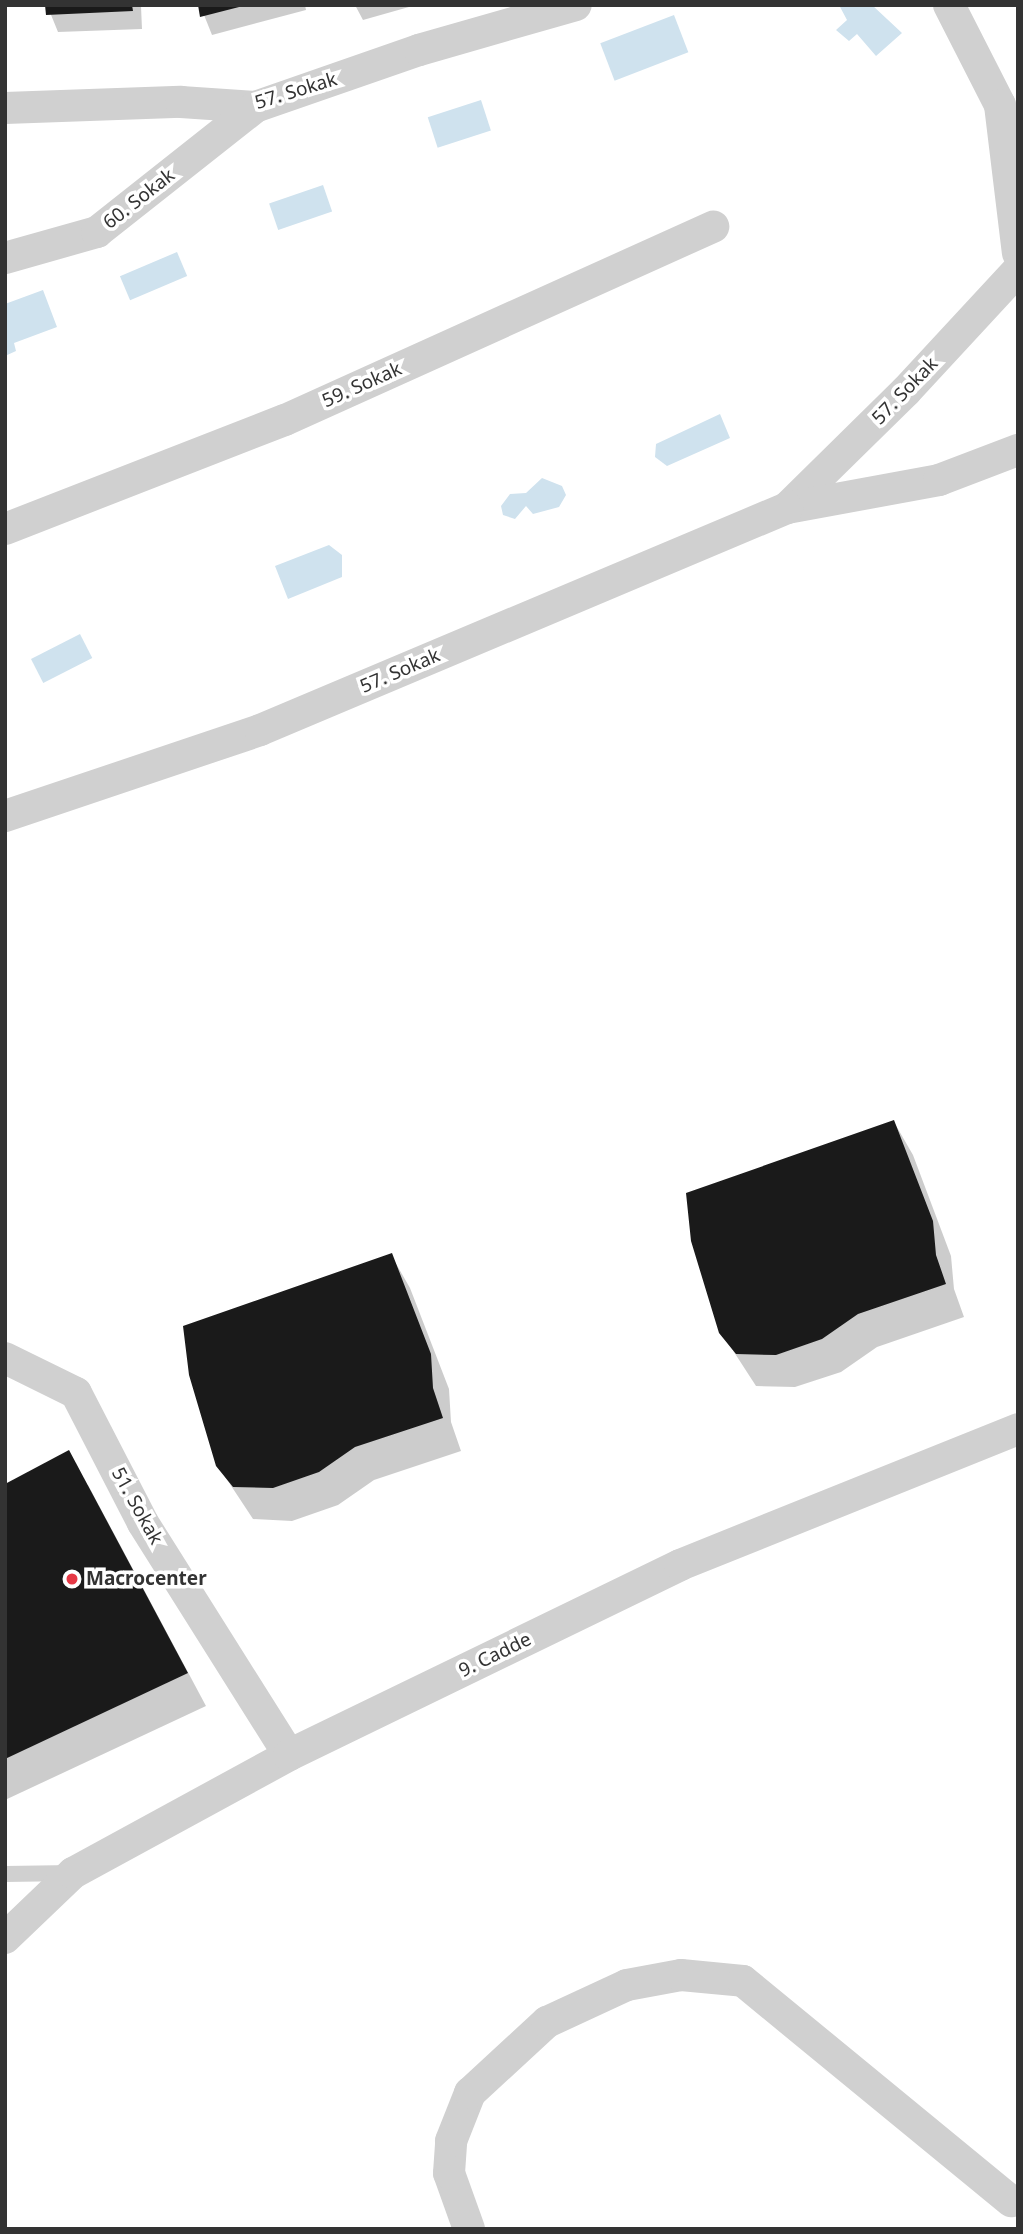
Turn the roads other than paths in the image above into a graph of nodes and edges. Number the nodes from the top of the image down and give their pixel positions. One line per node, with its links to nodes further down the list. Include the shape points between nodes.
1 (576, 5): 3 (street, 57. Sokak, via 419,50)
2 (949, 5): 6 (street, via 1000,105)
3 (255, 107): 4 (street, 57. Sokak, via 181,102); 7 (street, 60. Sokak, via 97,232)
4 (5, 108)
5 (713, 227): 11 (street, 59. Sokak, via 285,420)
6 (1018, 253)
7 (5, 258)
8 (1018, 270): 10 (street, 57. Sokak, via 906,391)
9 (1018, 450): 10 (street, 57. Sokak, via 939,480)
10 (788, 508): 12 (street, 57. Sokak, via 260,730)
11 (5, 529)
12 (5, 816)
13 (5, 1357): 15 (street, 51. Sokak, via 76,1393 144,1522)
14 (1018, 1429): 15 (street, 9. Cadde, via 680,1565)
15 (289, 1755): 16 (street, 9. Cadde)
16 (73, 1872): 17 (lane); 18 (street, 9. Cadde)
17 (5, 1874)
18 (5, 1938)
19 (1011, 2201): 20 (street, via 743,1981 681,1975 627,1985 547,2022 470,2093 451,2141 449,2173)
20 (469, 2229)

